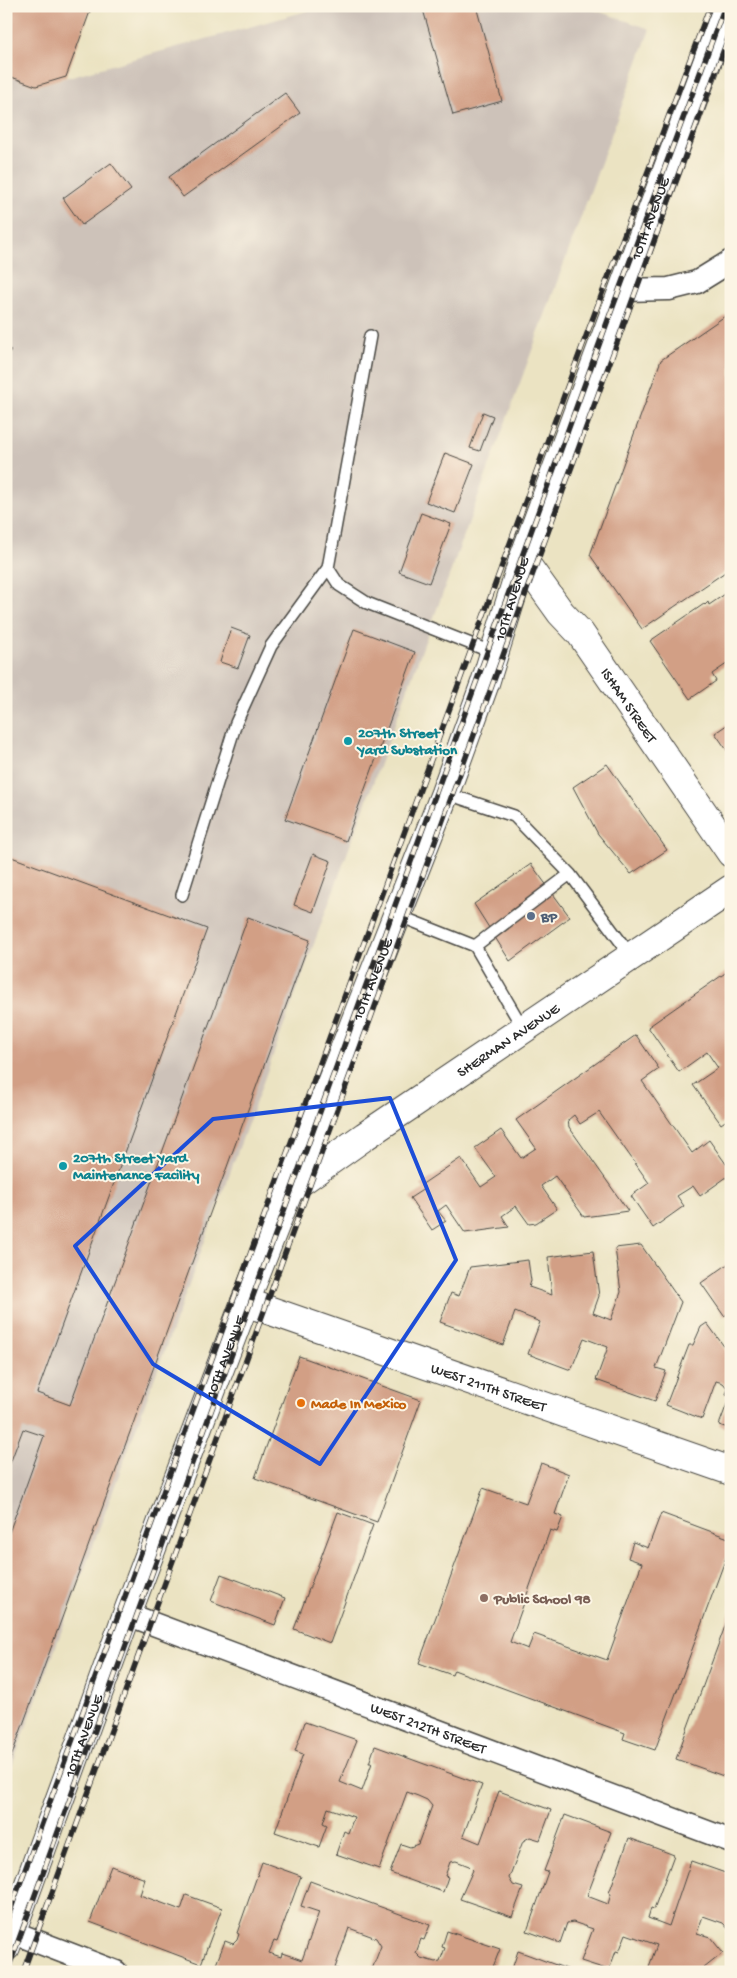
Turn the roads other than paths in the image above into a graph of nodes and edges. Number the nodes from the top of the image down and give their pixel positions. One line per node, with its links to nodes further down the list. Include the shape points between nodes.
1 (728, 6): 3 (main road, 10TH AVENUE)
2 (731, 261): 3 (street, via 697,282 669,289)
3 (623, 290): 5 (main road, 10TH AVENUE)
4 (370, 336): 6 (lane)
5 (523, 560): 7 (main road, 10TH AVENUE); 9 (main road, ISHAM STREET, via 561,613 580,633)
6 (328, 568): 7 (lane, via 339,585 368,603); 12 (lane, via 271,646 240,714)
7 (494, 653): 8 (main road, 10TH AVENUE)
8 (445, 793): 10 (lane, via 514,816); 13 (main road, 10TH AVENUE)
9 (731, 853)
10 (570, 874): 14 (lane); 15 (lane)
11 (731, 890): 15 (main road, SHERMAN AVENUE)
12 (182, 895)
13 (397, 915): 14 (lane); 17 (main road, 10TH AVENUE)
14 (475, 946): 16 (lane)
15 (632, 957): 16 (main road, SHERMAN AVENUE)
16 (524, 1030): 17 (main road, SHERMAN AVENUE)
17 (286, 1192): 18 (main road, 10TH AVENUE)
18 (245, 1302): 19 (main road, WEST 211TH STREET); 20 (main road, 10TH AVENUE)
19 (731, 1471)
20 (126, 1614): 21 (street, WEST 212TH STREET); 22 (main road, 10TH AVENUE)
21 (731, 1841)
22 (9, 1940): 23 (street)
23 (116, 1972)

